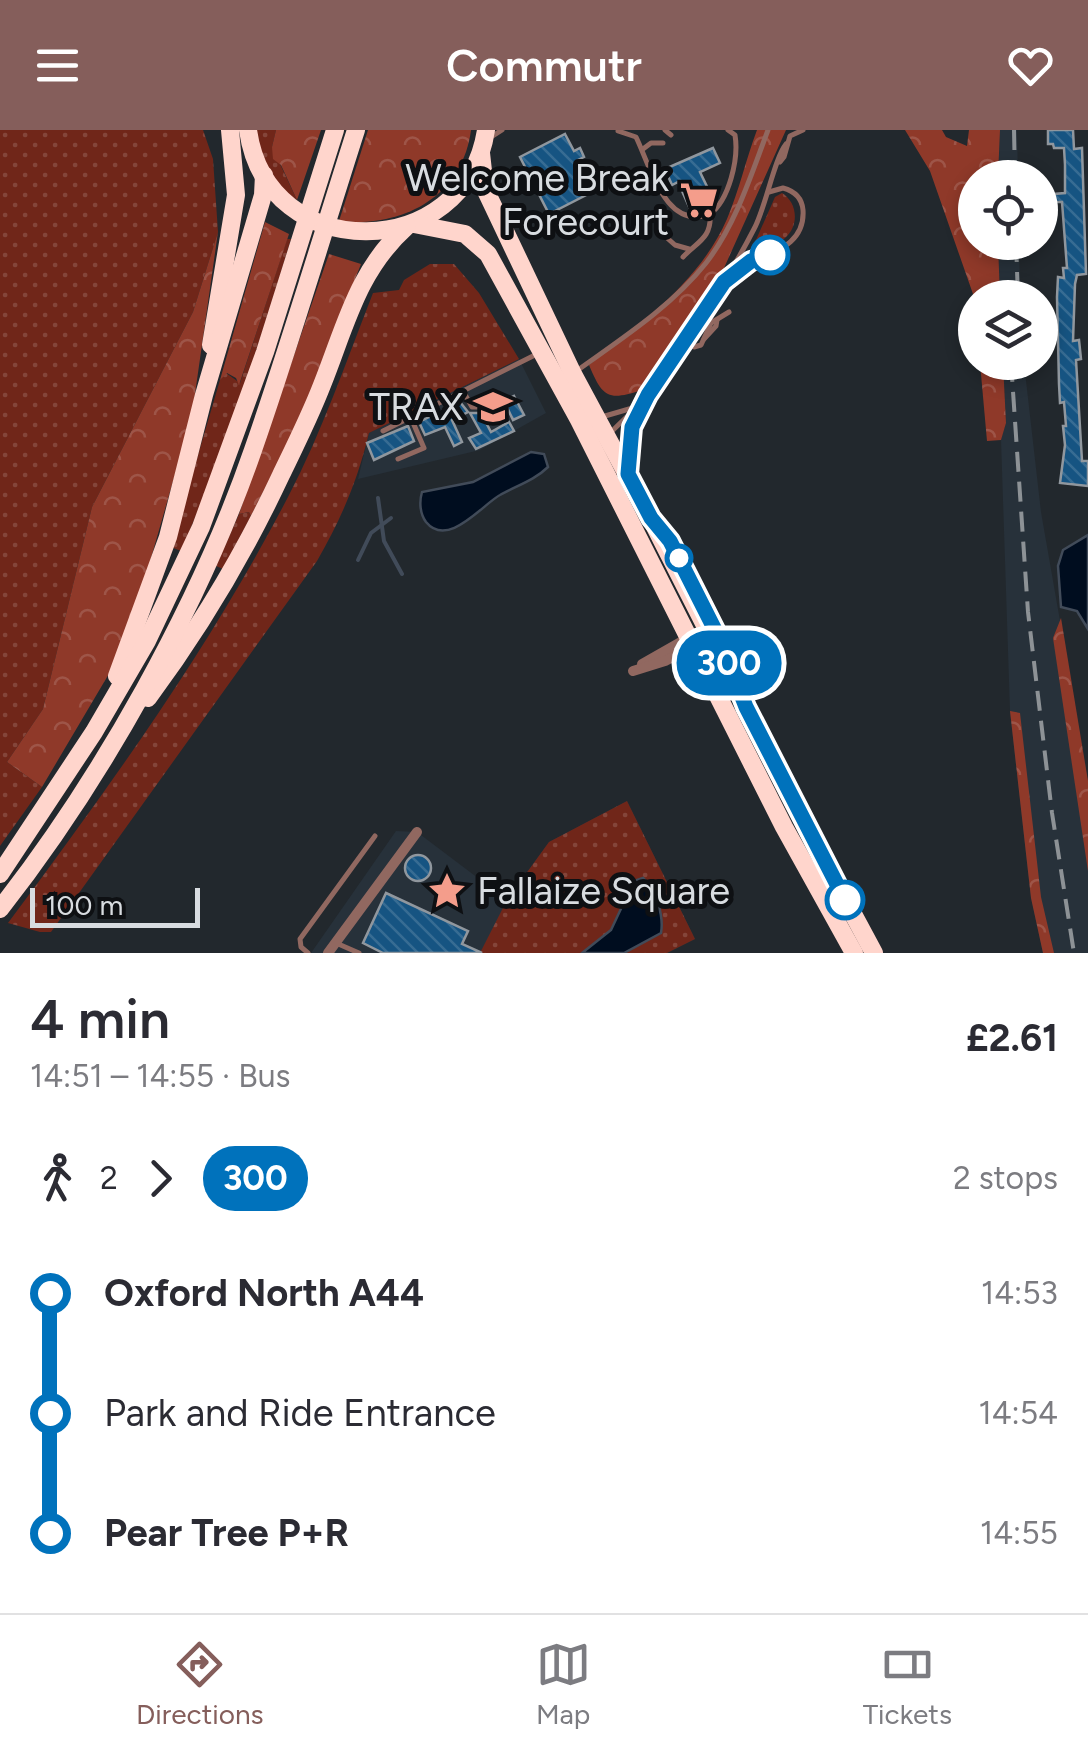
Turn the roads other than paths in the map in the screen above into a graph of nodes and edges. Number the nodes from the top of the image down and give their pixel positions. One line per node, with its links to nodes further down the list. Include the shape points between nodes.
1 (335, 130): 40 (highway, via 201,527)
2 (356, 130): 41 (highway, via 253,451 192,597)
3 (502, 130): 9 (lane)
4 (618, 130): 11 (lane, via 636,137)
5 (728, 130): 14 (lane, via 738,150 724,202)
6 (768, 130): 23 (lane, via 736,212 708,261 676,295)
7 (803, 130): 13 (lane, via 783,146)
8 (243, 131): 12 (highway); 25 (highway)
9 (484, 142): 15 (highway, via 454,193); 23 (highway, via 484,189)
10 (663, 142): 11 (lane)
11 (642, 150): 14 (lane, via 670,206 681,216)
12 (264, 175): 15 (highway, via 281,199 318,223 362,232); 25 (highway, via 264,195)
13 (769, 192): 19 (lane); 19 (lane, via 783,188 798,196 798,232 779,252 751,261)
14 (710, 214): 17 (lane, via 708,232)
15 (411, 225): 22 (highway, via 445,228 476,241); 41 (highway, via 384,247 360,286 320,390 249,537)
16 (666, 237): 17 (lane)
17 (690, 250): 18 (lane)
18 (683, 257)
19 (724, 282): 21 (lane)
20 (728, 312): 21 (lane, via 698,347)
21 (682, 343): 26 (lane)
22 (541, 352): 24 (lane); 29 (highway)
23 (573, 374): 29 (highway)
24 (463, 391): 28 (lane, via 472,406); 30 (lane)
25 (204, 395): 40 (highway, via 158,570)
26 (648, 395): 27 (lane); 34 (lane, via 632,427)
27 (638, 406): 29 (lane, via 606,417); 32 (lane)
28 (495, 407)
29 (585, 413): 32 (highway); 36 (lane, via 588,452)
30 (411, 418): 31 (lane); 33 (lane, via 424,448)
31 (383, 432)
32 (599, 442): 34 (highway); 36 (highway)
33 (398, 459)
34 (628, 474): 35 (highway)
35 (651, 518): 37 (highway); 39 (lane, via 670,541 718,636)
36 (661, 582): 38 (highway)
37 (709, 632): 38 (street); 39 (highway)
38 (690, 642): 38 (street, via 633,671); 50 (highway)
39 (746, 707): 51 (highway)
40 (94, 732): 44 (highway)
41 (112, 746): 45 (highway)
42 (417, 832): 46 (street)
43 (375, 836): 47 (lane, via 300,939)
44 (0, 874)
45 (0, 909)
46 (336, 942): 48 (street); 49 (lane)
47 (308, 953)
48 (328, 953)
49 (359, 953)
50 (854, 953)
51 (874, 953)

